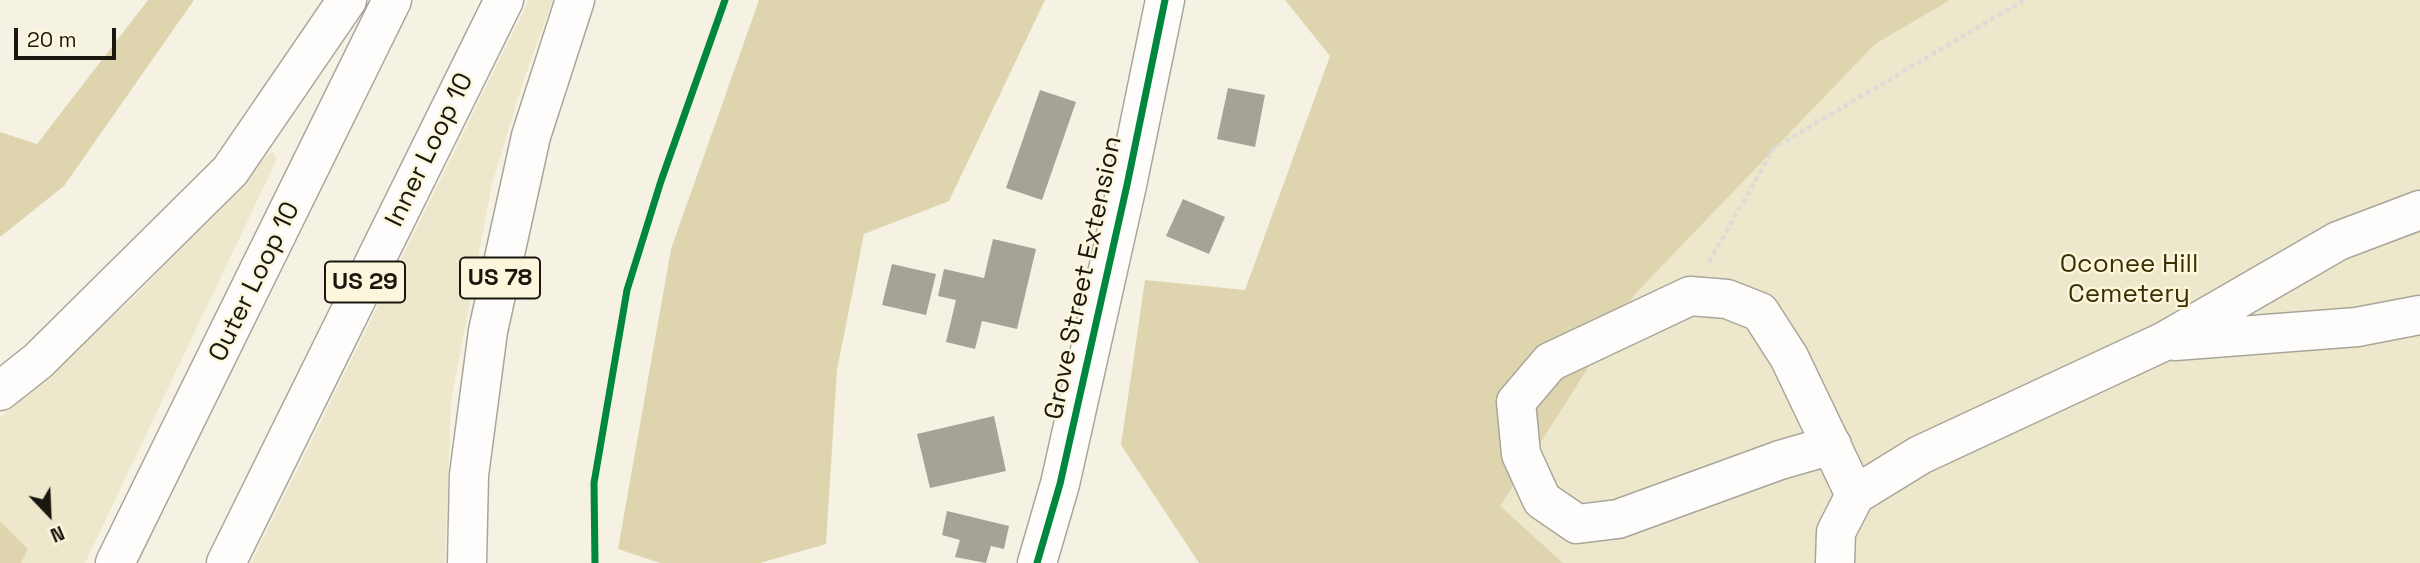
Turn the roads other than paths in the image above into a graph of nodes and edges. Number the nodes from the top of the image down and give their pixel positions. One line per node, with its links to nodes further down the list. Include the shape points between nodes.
1 (347, 0): 9 (main road, via 230,171 38,361)
2 (393, 0): 12 (main road, Outer Loop 10)
3 (504, 0): 13 (main road, Inner Loop 10 / US 29)
4 (575, 0): 14 (main road, US 78, via 531,136 488,331 469,475)
5 (1165, 0): 15 (main road, Grove Street Extension, via 1060,484)
6 (2420, 210): 8 (main road, via 2337,241)
7 (2420, 315): 8 (main road, via 2357,327)
8 (2165, 341): 11 (main road, via 1920,455)
9 (0, 391)
10 (1832, 445): 10 (main road, via 1789,357 1760,312 1727,299 1690,296 1550,362 1516,402 1521,454 1542,500 1577,524 1618,519); 11 (main road)
11 (1855, 495): 16 (main road, via 1836,532)
12 (115, 563)
13 (226, 563)
14 (467, 563)
15 (1037, 563)
16 (1835, 563)

